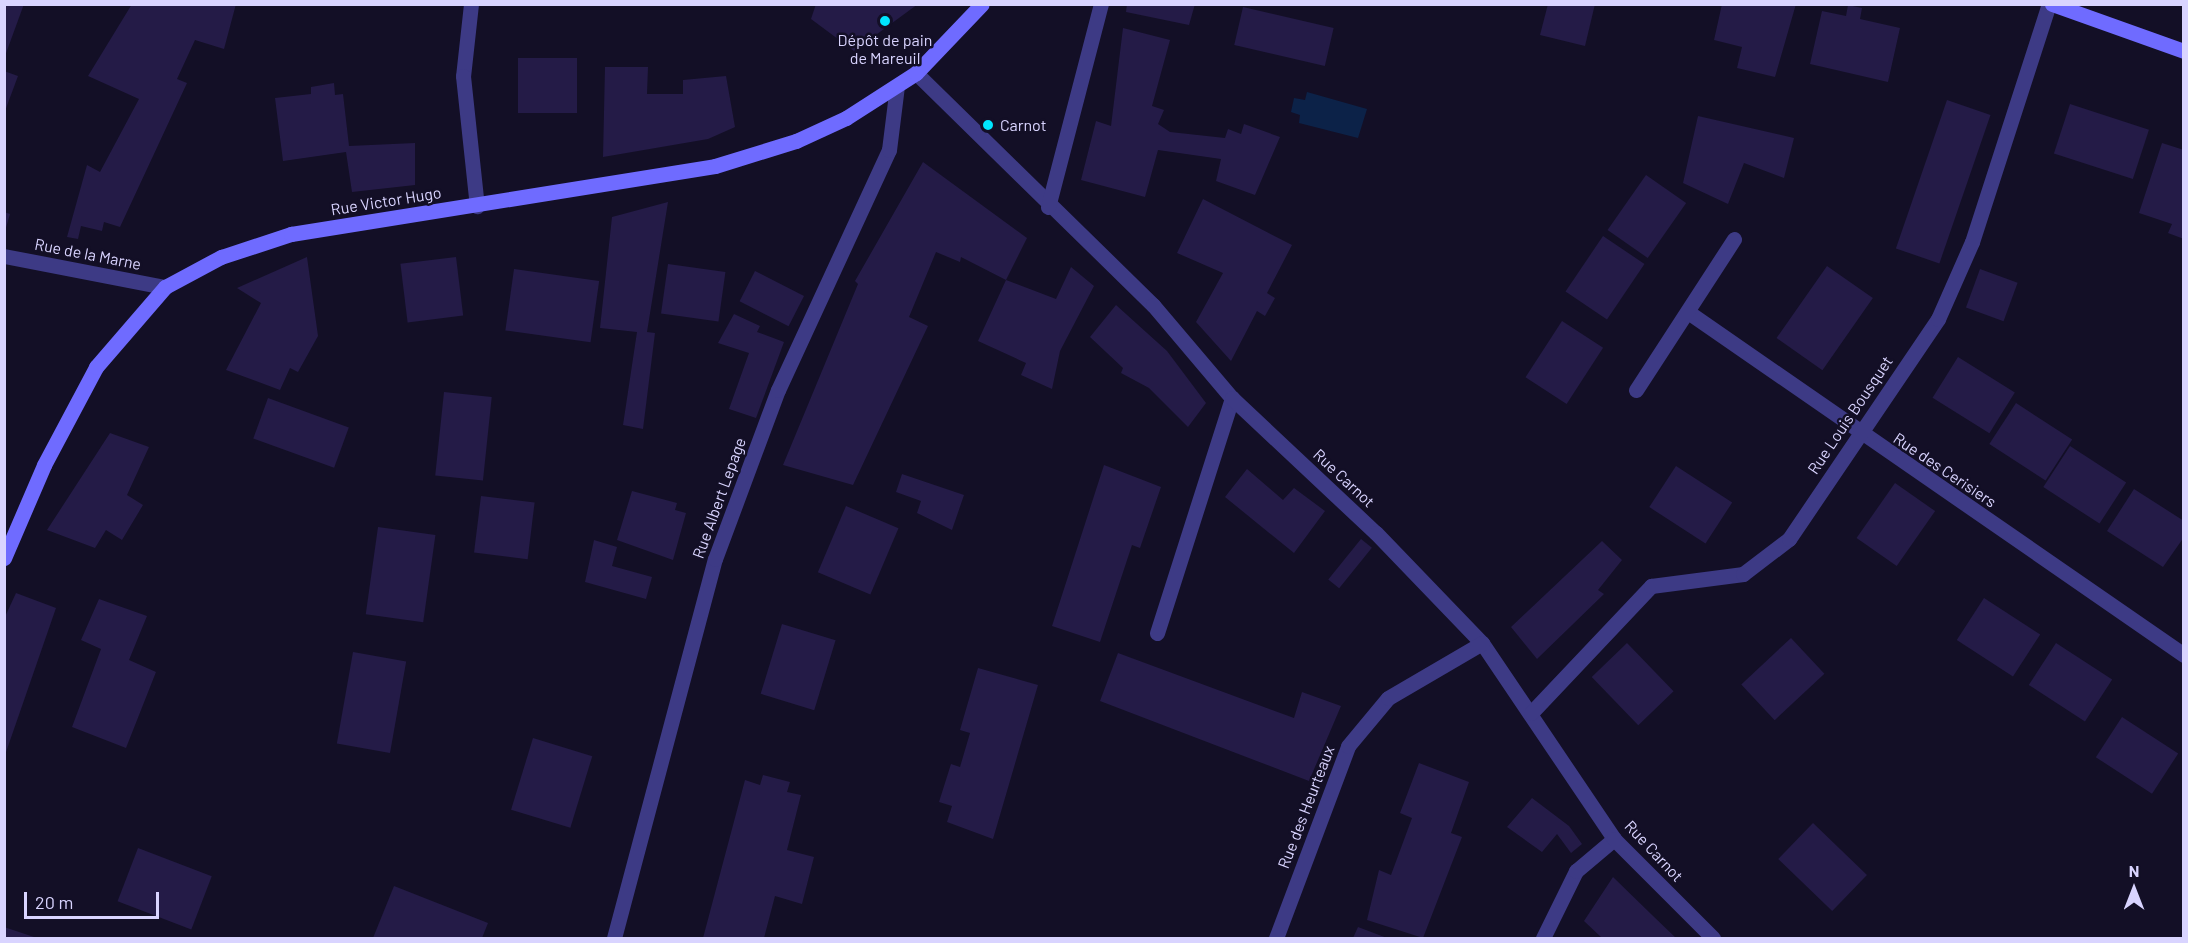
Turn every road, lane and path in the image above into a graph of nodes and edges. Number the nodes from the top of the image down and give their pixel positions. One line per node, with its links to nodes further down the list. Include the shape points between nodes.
1 (471, 4): 8 (street, via 463,76)
2 (982, 4): 6 (street, Rue Victor Hugo)
3 (1101, 4): 9 (street)
4 (2050, 4): 5 (street); 16 (street, Rue Louis Bousquet, via 1972,242 1938,319)
5 (2184, 51)
6 (916, 73): 7 (street, Rue Victor Hugo); 9 (street, Rue Carnot)
7 (897, 86): 8 (street, Rue Victor Hugo, via 796,141 716,166); 23 (street, Rue Albert Lepage, via 888,150 778,390 715,559)
8 (477, 206): 12 (street, Rue Victor Hugo, via 291,234 221,257)
9 (1048, 207): 15 (street, Rue Carnot, via 1153,304)
10 (1734, 239): 13 (street)
11 (4, 256): 12 (street, Rue de la Marne)
12 (165, 287): 17 (street, Rue Victor Hugo, via 96,367 44,465)
13 (1688, 312): 14 (street); 16 (street, Rue des Cerisiers)
14 (1636, 390)
15 (1232, 398): 18 (street); 19 (street, Rue Carnot, via 1376,534)
16 (1858, 432): 20 (street, Rue des Cerisiers); 21 (street, Rue Louis Bousquet, via 1789,539 1743,574 1651,586)
17 (4, 558)
18 (1157, 633)
19 (1482, 644): 21 (street, Rue Carnot); 24 (street, Rue des Heurteaux, via 1388,698 1347,746)
20 (2184, 656)
21 (1531, 713): 22 (street, Rue Carnot)
22 (1614, 839): 25 (street, via 1576,871); 26 (street, Rue Carnot)
23 (614, 939)
24 (1276, 939)
25 (1543, 939)
26 (1713, 939)

